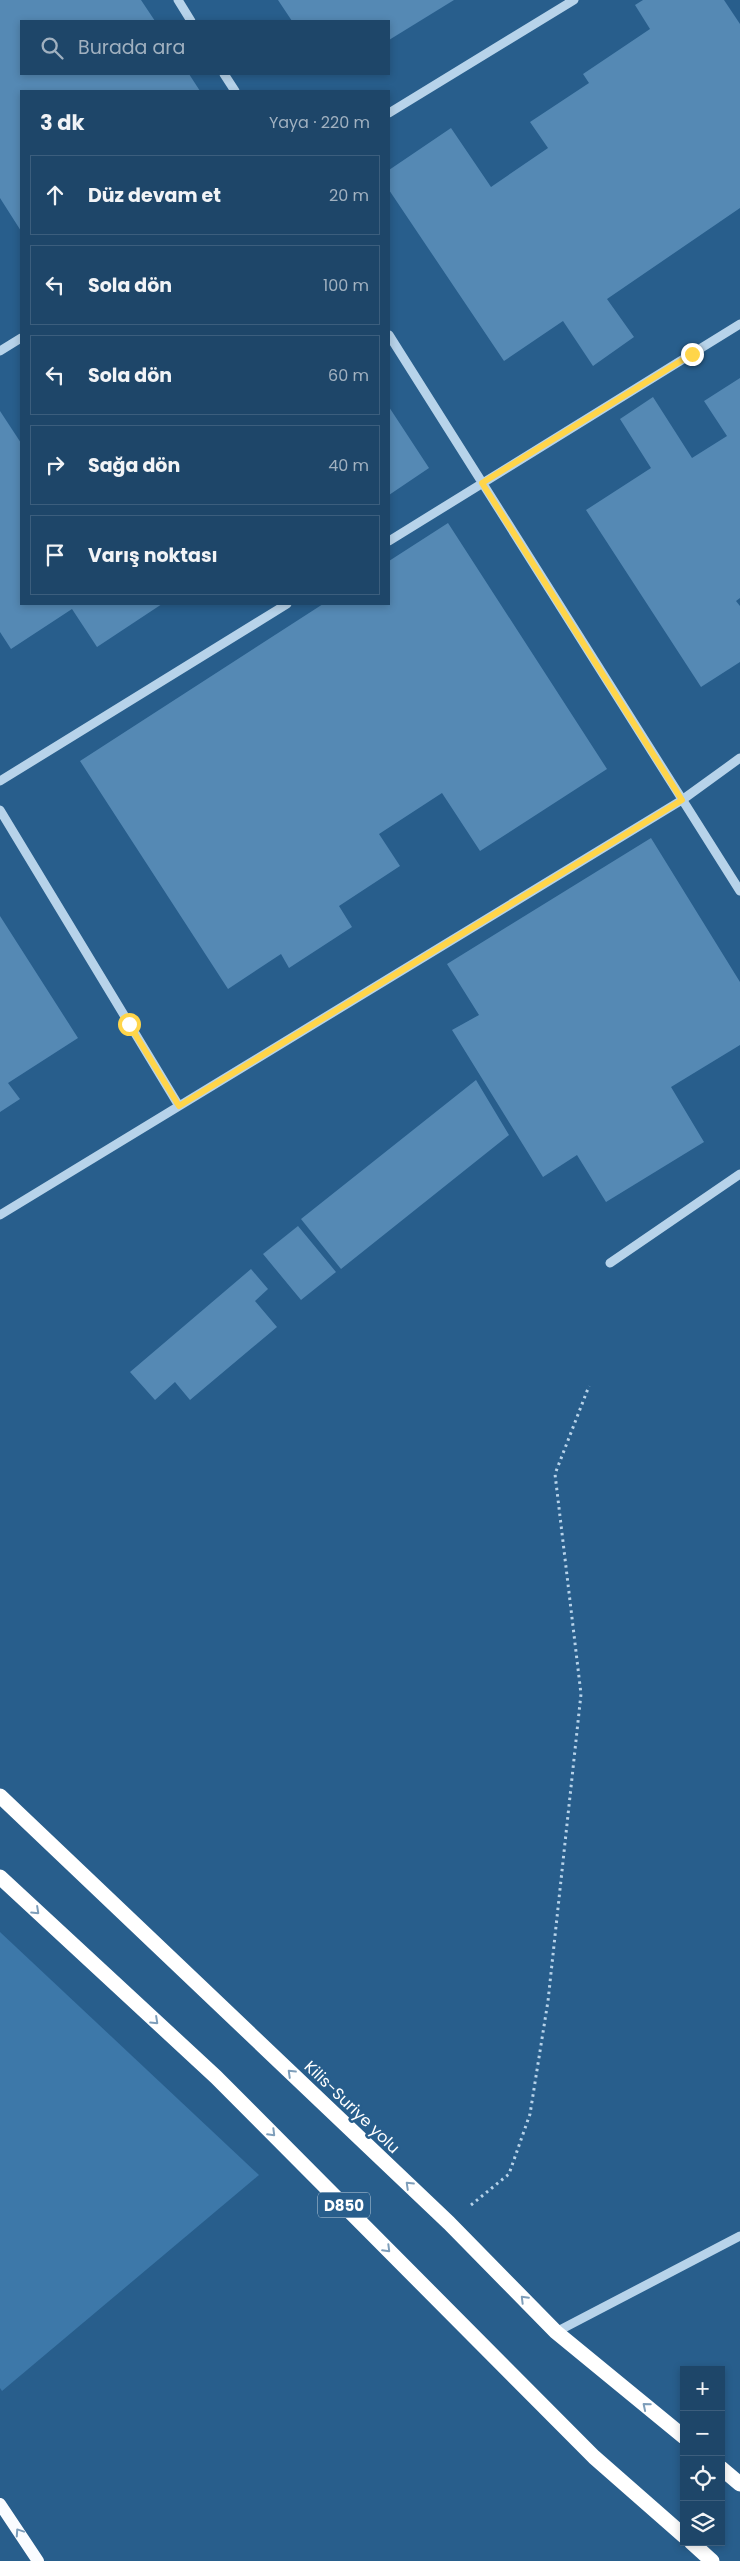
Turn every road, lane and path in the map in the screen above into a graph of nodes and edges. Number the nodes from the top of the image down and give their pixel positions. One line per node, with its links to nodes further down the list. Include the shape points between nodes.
1 (178, 0): 3 (street)
2 (574, 0): 6 (street)
3 (190, 20)
4 (225, 75): 5 (street)
5 (235, 90)
6 (390, 112)
7 (740, 324): 11 (street)
8 (390, 337): 11 (street)
9 (20, 339): 10 (street)
10 (0, 351)
11 (482, 483): 12 (street); 16 (street)
12 (390, 540)
13 (285, 605): 15 (street)
14 (740, 758): 16 (street)
15 (0, 781)
16 (682, 800): 18 (street); 19 (street)
17 (0, 810): 19 (street)
18 (740, 891)
19 (179, 1106): 21 (street)
20 (740, 1174): 22 (street)
21 (0, 1215)
22 (610, 1263)
23 (589, 1386): 26 (path, via 555,1474 581,1694 548,2001 530,2114 509,2174)
24 (0, 1796): 26 (highway, Kilis-Suriye yolu, one-way to 24)
25 (0, 1877): 33 (highway, D850, one-way to 33, via 216,2077 594,2457)
26 (449, 2223): 28 (highway, Kilis-Suriye yolu, one-way to 26)
27 (740, 2236): 28 (street)
28 (556, 2332): 29 (highway, Kilis-Suriye yolu, one-way to 28)
29 (680, 2434)
30 (725, 2471): 31 (highway)
31 (740, 2484)
32 (0, 2504): 35 (main road, one-way to 32)
33 (680, 2532)
34 (695, 2546): 36 (highway)
35 (38, 2561)
36 (712, 2561)

